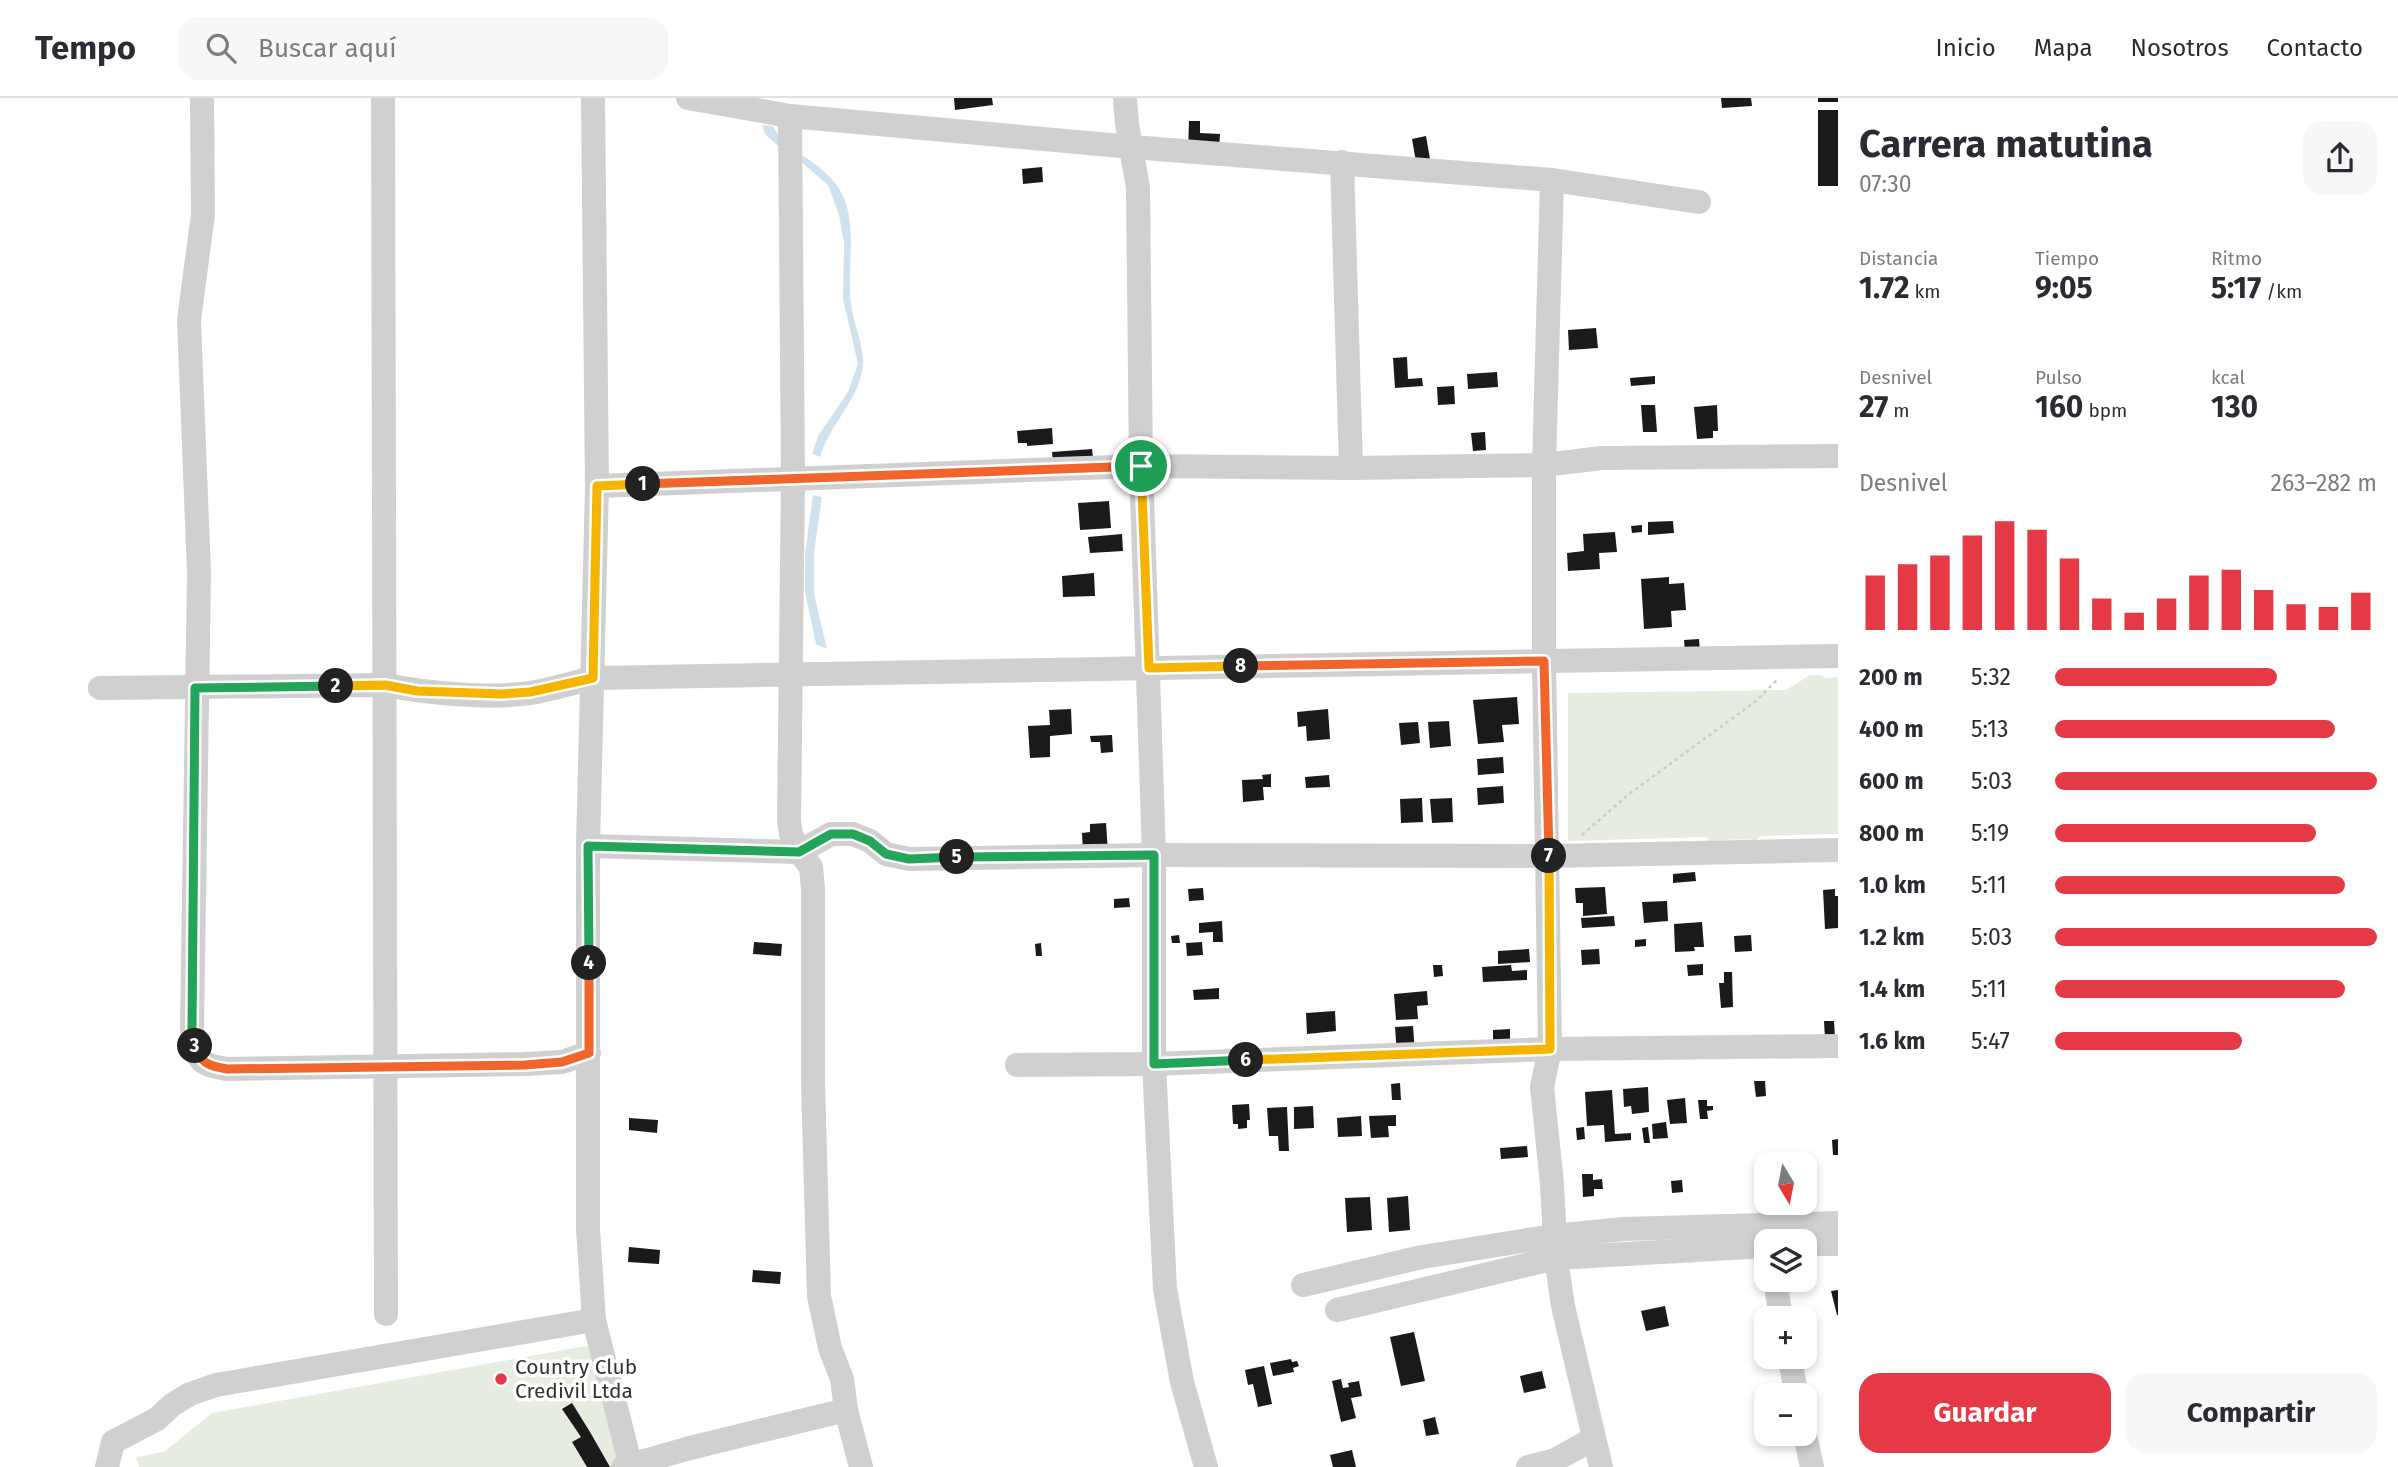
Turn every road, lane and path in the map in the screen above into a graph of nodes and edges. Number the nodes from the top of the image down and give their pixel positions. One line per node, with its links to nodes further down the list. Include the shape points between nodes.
1 (202, 98): 25 (street, via 203,214 189,320 199,573)
2 (383, 98): 23 (street)
3 (593, 98): 16 (street)
4 (688, 98): 6 (street)
5 (1125, 98): 7 (street)
6 (790, 116): 7 (street); 15 (street)
7 (1132, 147): 8 (street); 12 (street, via 1138,188)
8 (1342, 162): 9 (street); 14 (street)
9 (1552, 180): 10 (street); 13 (street)
10 (1699, 202)
11 (1838, 456): 13 (street, via 1602,458)
12 (1141, 466): 14 (street); 15 (street); 20 (street)
13 (1544, 466): 14 (street); 19 (street)
14 (1351, 468)
15 (793, 479): 16 (street); 21 (street)
16 (597, 486): 22 (street)
17 (1838, 656): 18 (street)
18 (1800, 657): 19 (street); 26 (path, via 1756,701 1629,794)
19 (1544, 661): 20 (street); 31 (street)
20 (1149, 668): 21 (street); 30 (street)
21 (790, 675): 22 (street); 29 (street, via 789,821)
22 (593, 678): 23 (street, via 502,694 417,691); 27 (street)
23 (385, 685): 25 (street); 37 (street)
24 (100, 688): 25 (street)
25 (195, 688): 37 (street, via 192,1029 200,1059 227,1069)
26 (1580, 836)
27 (588, 846): 29 (street); 34 (street)
28 (1838, 850): 31 (street)
29 (799, 852): 30 (street, via 831,834 853,834 886,854 909,859); 47 (street, via 811,867 813,888 819,1296)
30 (1154, 855): 31 (street); 35 (street)
31 (1549, 856): 33 (street)
32 (1838, 1046): 33 (street)
33 (1550, 1049): 35 (street); 42 (street, via 1542,1087)
34 (589, 1053): 37 (street, via 562,1062 525,1065); 46 (street, via 587,1229)
35 (1154, 1064): 36 (street); 53 (street, via 1165,1289 1182,1382)
36 (1017, 1065)
37 (386, 1066): 45 (street)
38 (1838, 1223): 42 (street, via 1623,1229)
39 (1817, 1244): 40 (street)
40 (1838, 1244)
41 (1754, 1246): 42 (street)
42 (1555, 1247): 43 (street, via 1422,1257); 44 (street); 48 (street, via 1563,1306)
43 (1303, 1285)
44 (1337, 1310)
45 (386, 1314)
46 (594, 1320): 50 (street); 51 (street, via 216,1385 190,1394 157,1419 113,1442)
47 (846, 1410): 50 (street); 52 (street)
48 (1593, 1439): 54 (street, via 1555,1460); 55 (street)
49 (1807, 1446): 56 (street)
50 (628, 1466)
51 (107, 1467)
52 (861, 1467)
53 (1206, 1467)
54 (1528, 1467)
55 (1601, 1467)
56 (1812, 1467)

